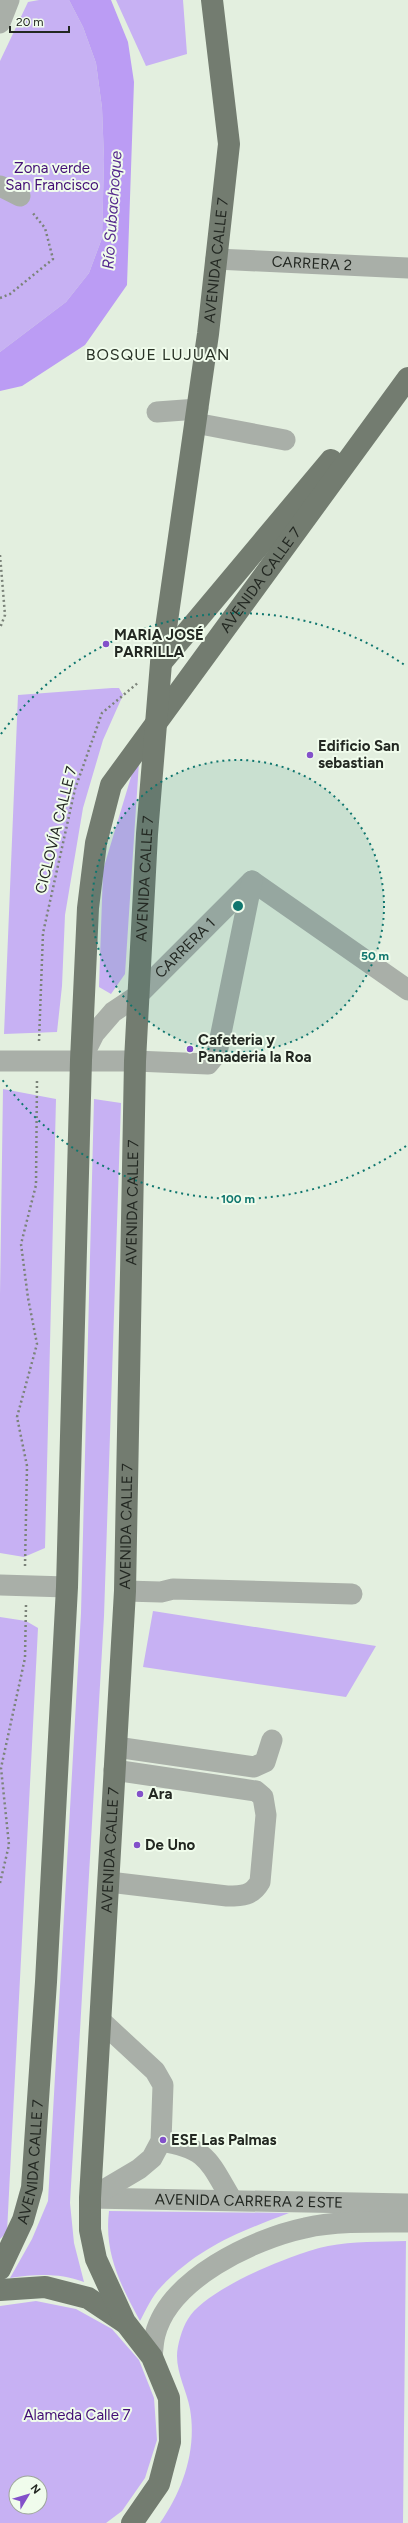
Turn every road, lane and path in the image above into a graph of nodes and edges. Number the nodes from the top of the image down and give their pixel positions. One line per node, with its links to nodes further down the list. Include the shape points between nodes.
1 (9, 0): 3 (street)
2 (212, 0): 6 (main road, AVENIDA CALLE 7, via 229,144)
3 (0, 23)
4 (0, 186): 5 (street)
5 (20, 196): 8 (path, via 45,228 53,259 10,294)
6 (216, 258): 7 (street, CARRERA 2); 12 (main road, AVENIDA CALLE 7)
7 (408, 268)
8 (0, 298)
9 (408, 369): 16 (main road, AVENIDA CALLE 7)
10 (408, 378): 21 (main road, AVENIDA CALLE 7, via 111,785 96,843 88,908)
11 (157, 412): 12 (street)
12 (196, 416): 13 (street); 16 (main road, AVENIDA CALLE 7)
13 (285, 440)
14 (0, 555): 15 (path, via 5,615)
15 (0, 628)
16 (161, 663): 19 (main road, AVENIDA CALLE 7); 20 (path, CICLOVÍA CALLE 7, via 102,713 75,788 43,933)
17 (252, 881): 18 (street); 19 (street, CARRERA 1); 23 (street, via 214,1060 208,1064)
18 (408, 990)
19 (137, 996): 21 (street, CARRERA 1, via 113,1012 103,1023 94,1034); 23 (main road, AVENIDA CALLE 7)
20 (39, 1032)
21 (81, 1060): 22 (street); 23 (street); 27 (main road, AVENIDA CALLE 7)
22 (0, 1061)
23 (134, 1061): 28 (main road, AVENIDA CALLE 7)
24 (38, 1073): 25 (path, via 36,1186 21,1244 37,1344 18,1417 27,1466)
25 (24, 1558)
26 (0, 1585): 27 (street)
27 (67, 1587): 42 (main road, AVENIDA CALLE 7, via 32,2188 23,2220)
28 (125, 1591): 29 (street, via 161,1592 173,1589); 32 (main road, AVENIDA CALLE 7)
29 (352, 1594)
30 (26, 1603): 34 (path, via 25,1658 1,1768 9,1845)
31 (272, 1740): 32 (street, via 265,1762 254,1767)
32 (116, 1747): 33 (main road, AVENIDA CALLE 7)
33 (114, 1770): 35 (main road, AVENIDA CALLE 7); 35 (street, via 256,1791 263,1797 266,1815 260,1882 255,1891 244,1896)
34 (0, 1882)
35 (109, 1882): 36 (main road, AVENIDA CALLE 7)
36 (101, 2021): 37 (street, via 155,2070 162,2085); 38 (main road, AVENIDA CALLE 7)
37 (162, 2141): 38 (street, via 152,2158 139,2169); 39 (street, via 185,2144 201,2154)
38 (90, 2198): 39 (street, AVENIDA CARRERA 2 ESTE); 44 (main road, AVENIDA CALLE 7, via 90,2230 96,2259)
39 (232, 2200): 40 (street, AVENIDA CARRERA 2 ESTE)
40 (408, 2204)
41 (408, 2222): 45 (street, AVENIDA CARRERA 2 ESTE, via 306,2228 274,2237 246,2249 218,2264 175,2297 155,2335)
42 (0, 2269)
43 (0, 2290): 44 (main road, AVENIDA CALLE 7, via 45,2287 88,2298)
44 (125, 2322): 45 (main road, AVENIDA CALLE 7)
45 (152, 2357): 46 (main road, AVENIDA CALLE 7, via 168,2398 170,2442 159,2484)
46 (132, 2523)

